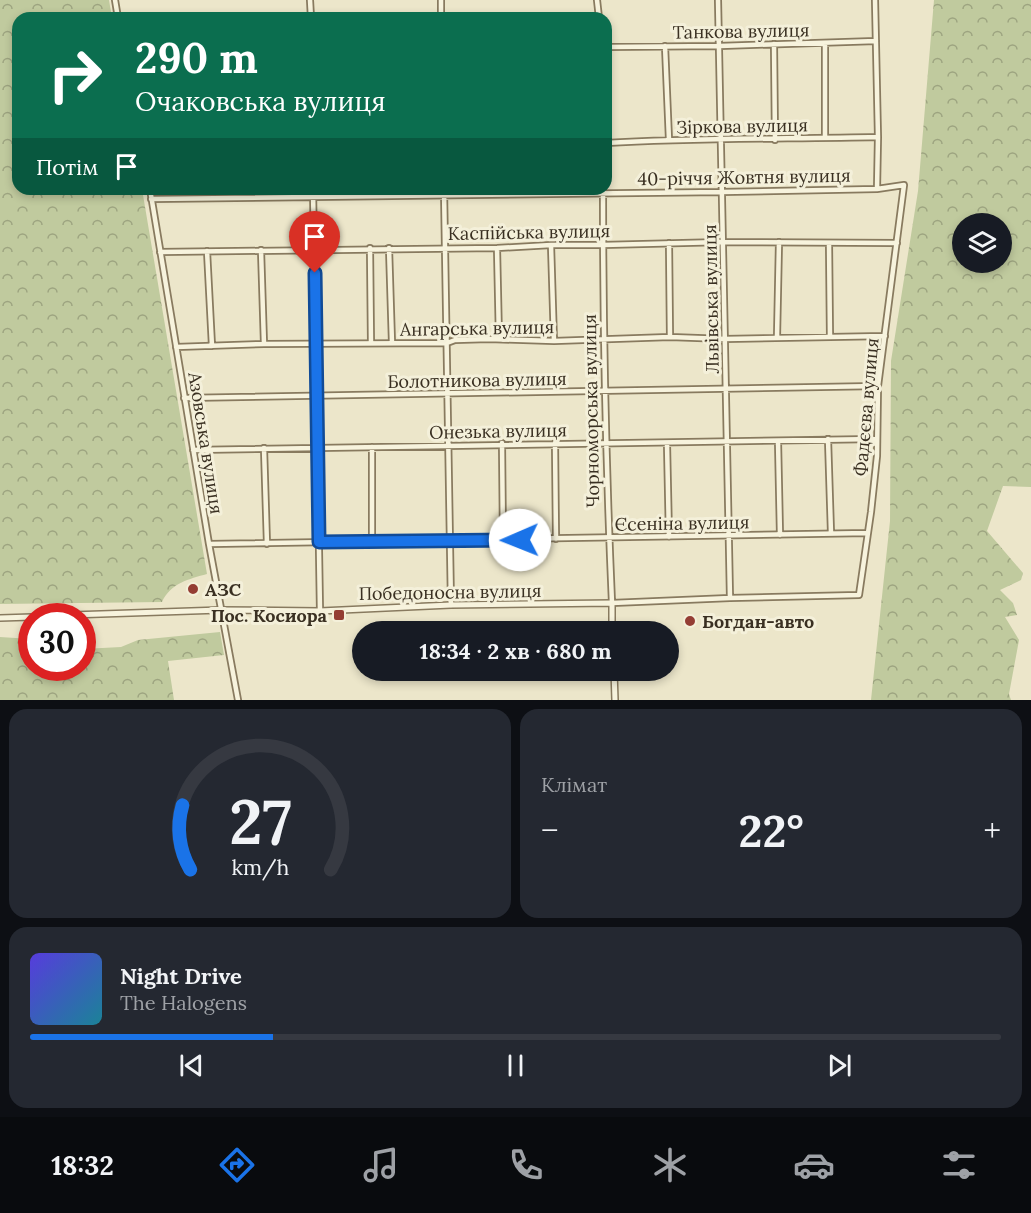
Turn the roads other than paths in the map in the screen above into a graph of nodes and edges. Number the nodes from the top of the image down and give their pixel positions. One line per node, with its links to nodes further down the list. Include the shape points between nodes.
1 (718, 0): 7 (street, Львівська вулиця)
2 (875, 0): 3 (street)
3 (876, 41): 4 (street, Танкова вулиця); 9 (street)
4 (825, 43): 5 (street, Танкова вулиця); 10 (street)
5 (774, 44): 7 (street, Танкова вулиця); 13 (street)
6 (665, 46): 7 (street, Танкова вулиця); 8 (street, Танкова вулиця); 11 (street)
7 (720, 46): 12 (street, Львівська вулиця)
8 (612, 47)
9 (878, 137): 10 (street, Зіркова вулиця); 16 (street)
10 (825, 138): 13 (street, Зіркова вулиця)
11 (669, 140): 12 (street, Зіркова вулиця); 14 (street, Зіркова вулиця)
12 (721, 140): 13 (street, Зіркова вулиця); 18 (street, Львівська вулиця)
13 (775, 140)
14 (612, 143)
15 (904, 185): 16 (street, 40-річчя Жовтня вулиця); 29 (street, Фадєєва вулиця)
16 (877, 189): 18 (street, 40-річчя Жовтня вулиця)
17 (612, 191): 18 (street, 40-річчя Жовтня вулиця)
18 (722, 192): 25 (street, Львівська вулиця)
19 (151, 195): 24 (street, Азовська вулиця)
20 (476, 195): 22 (street, 40-річчя Жовтня вулиця)
21 (603, 195): 31 (street, Чорноморська вулиця)
22 (444, 196): 23 (street, 40-річчя Жовтня вулиця); 32 (street)
23 (314, 197): 24 (street, 40-річчя Жовтня вулиця); 37 (street)
24 (151, 200): 39 (street, Азовська вулиця)
25 (723, 242): 26 (street, Каспійська вулиця); 27 (street, Каспійська вулиця); 45 (street, Львівська вулиця)
26 (778, 242): 28 (street, Каспійська вулиця); 42 (street)
27 (669, 243): 31 (street, Каспійська вулиця); 41 (street)
28 (829, 243): 29 (street, Каспійська вулиця); 43 (street)
29 (897, 243): 40 (street, Фадєєва вулиця)
30 (551, 245): 31 (street, Каспійська вулиця); 35 (street, Каспійська вулиця); 46 (street)
31 (603, 245): 47 (street, Чорноморська вулиця)
32 (444, 247): 34 (street, Каспійська вулиця); 35 (street, Каспійська вулиця); 50 (street)
33 (370, 248): 34 (street, Каспійська вулиця); 37 (street, Каспійська вулиця); 48 (street)
34 (389, 248): 49 (street)
35 (497, 248): 44 (street)
36 (261, 250): 37 (street, Каспійська вулиця); 38 (street, Каспійська вулиця); 51 (street)
37 (314, 250): 52 (street)
38 (207, 251): 39 (street, Каспійська вулиця); 53 (street)
39 (160, 252): 54 (street, Азовська вулиця)
40 (885, 336): 43 (street, Ангарська вулиця); 55 (street, Фадєєва вулиця)
41 (670, 337): 45 (street, Ангарська вулиця); 47 (street, Ангарська вулиця)
42 (777, 337): 43 (street, Ангарська вулиця); 45 (street, Ангарська вулиця)
43 (830, 337)
44 (499, 339): 46 (street, Ангарська вулиця); 50 (street, Ангарська вулиця)
45 (725, 339): 56 (street, Львівська вулиця)
46 (554, 340): 47 (street, Ангарська вулиця)
47 (605, 340): 57 (street, Чорноморська вулиця)
48 (371, 343): 49 (street, Ангарська вулиця); 52 (street, Ангарська вулиця)
49 (392, 343): 50 (street, Ангарська вулиця)
50 (447, 343): 58 (street)
51 (264, 344): 52 (street, Ангарська вулиця); 53 (street, Ангарська вулиця)
52 (316, 344): 59 (street)
53 (212, 346): 54 (street, Ангарська вулиця)
54 (176, 347): 60 (street, Азовська вулиця)
55 (878, 386): 56 (street, Болотникова вулиця); 62 (street, Фадєєва вулиця)
56 (726, 388): 57 (street, Болотникова вулиця); 63 (street, Львівська вулиця)
57 (606, 392): 58 (street, Болотникова вулиця); 65 (street, Чорноморська вулиця)
58 (448, 394): 59 (street, Болотникова вулиця); 69 (street)
59 (317, 396): 60 (street, Болотникова вулиця); 72 (street)
60 (184, 398): 73 (street, Азовська вулиця)
61 (828, 439): 62 (street, Онезька вулиця); 64 (street, Онезька вулиця); 74 (street)
62 (876, 439): 75 (street, Фадєєва вулиця)
63 (726, 441): 64 (street, Онезька вулиця); 68 (street, Онезька вулиця); 79 (street, Львівська вулиця)
64 (778, 441): 76 (street)
65 (607, 442): 67 (street, Онезька вулиця); 68 (street, Онезька вулиця); 77 (street, Чорноморська вулиця)
66 (502, 443): 67 (street, Онезька вулиця); 69 (street, Онезька вулиця); 82 (street)
67 (555, 443): 80 (street)
68 (667, 444): 78 (street)
69 (447, 445): 70 (street, Онезька вулиця); 81 (street)
70 (372, 447): 72 (street, Онезька вулиця); 83 (street)
71 (264, 448): 72 (street, Онезька вулиця); 73 (street, Онезька вулиця); 86 (street)
72 (318, 448): 84 (street)
73 (193, 450): 85 (street, Азовська вулиця)
74 (831, 533): 75 (street, Єсеніна вулиця); 76 (street, Єсеніна вулиця)
75 (868, 533): 87 (street, Фадєєва вулиця)
76 (780, 535): 79 (street, Єсеніна вулиця)
77 (609, 537): 78 (street, Єсеніна вулиця); 80 (street, Єсеніна вулиця); 89 (street, Чорноморська вулиця)
78 (669, 537): 79 (street, Єсеніна вулиця)
79 (729, 537): 88 (street, Львівська вулиця)
80 (556, 539): 82 (street, Єсеніна вулиця)
81 (448, 540): 82 (street, Єсеніна вулиця); 83 (street, Єсеніна вулиця); 90 (street)
82 (503, 540)
83 (372, 541): 84 (street, Єсеніна вулиця)
84 (319, 542): 86 (street, Єсеніна вулиця); 92 (street)
85 (209, 544): 86 (street, Єсеніна вулиця); 91 (street, Азовська вулиця)
86 (267, 544)
87 (859, 595): 88 (street, Победоносна вулиця)
88 (730, 598): 89 (street, Победоносна вулиця)
89 (612, 603): 90 (street, Победоносна вулиця); 96 (street, Чорноморська вулиця)
90 (451, 605): 92 (street, Победоносна вулиця)
91 (221, 610): 92 (street, Победоносна вулиця); 93 (street, Победоносна вулиця); 98 (street, Азовська вулиця)
92 (320, 611)
93 (96, 614)
94 (18, 617): 95 (street)
95 (0, 618)
96 (612, 621)
97 (614, 681): 99 (street)
98 (238, 700)
99 (615, 700)

